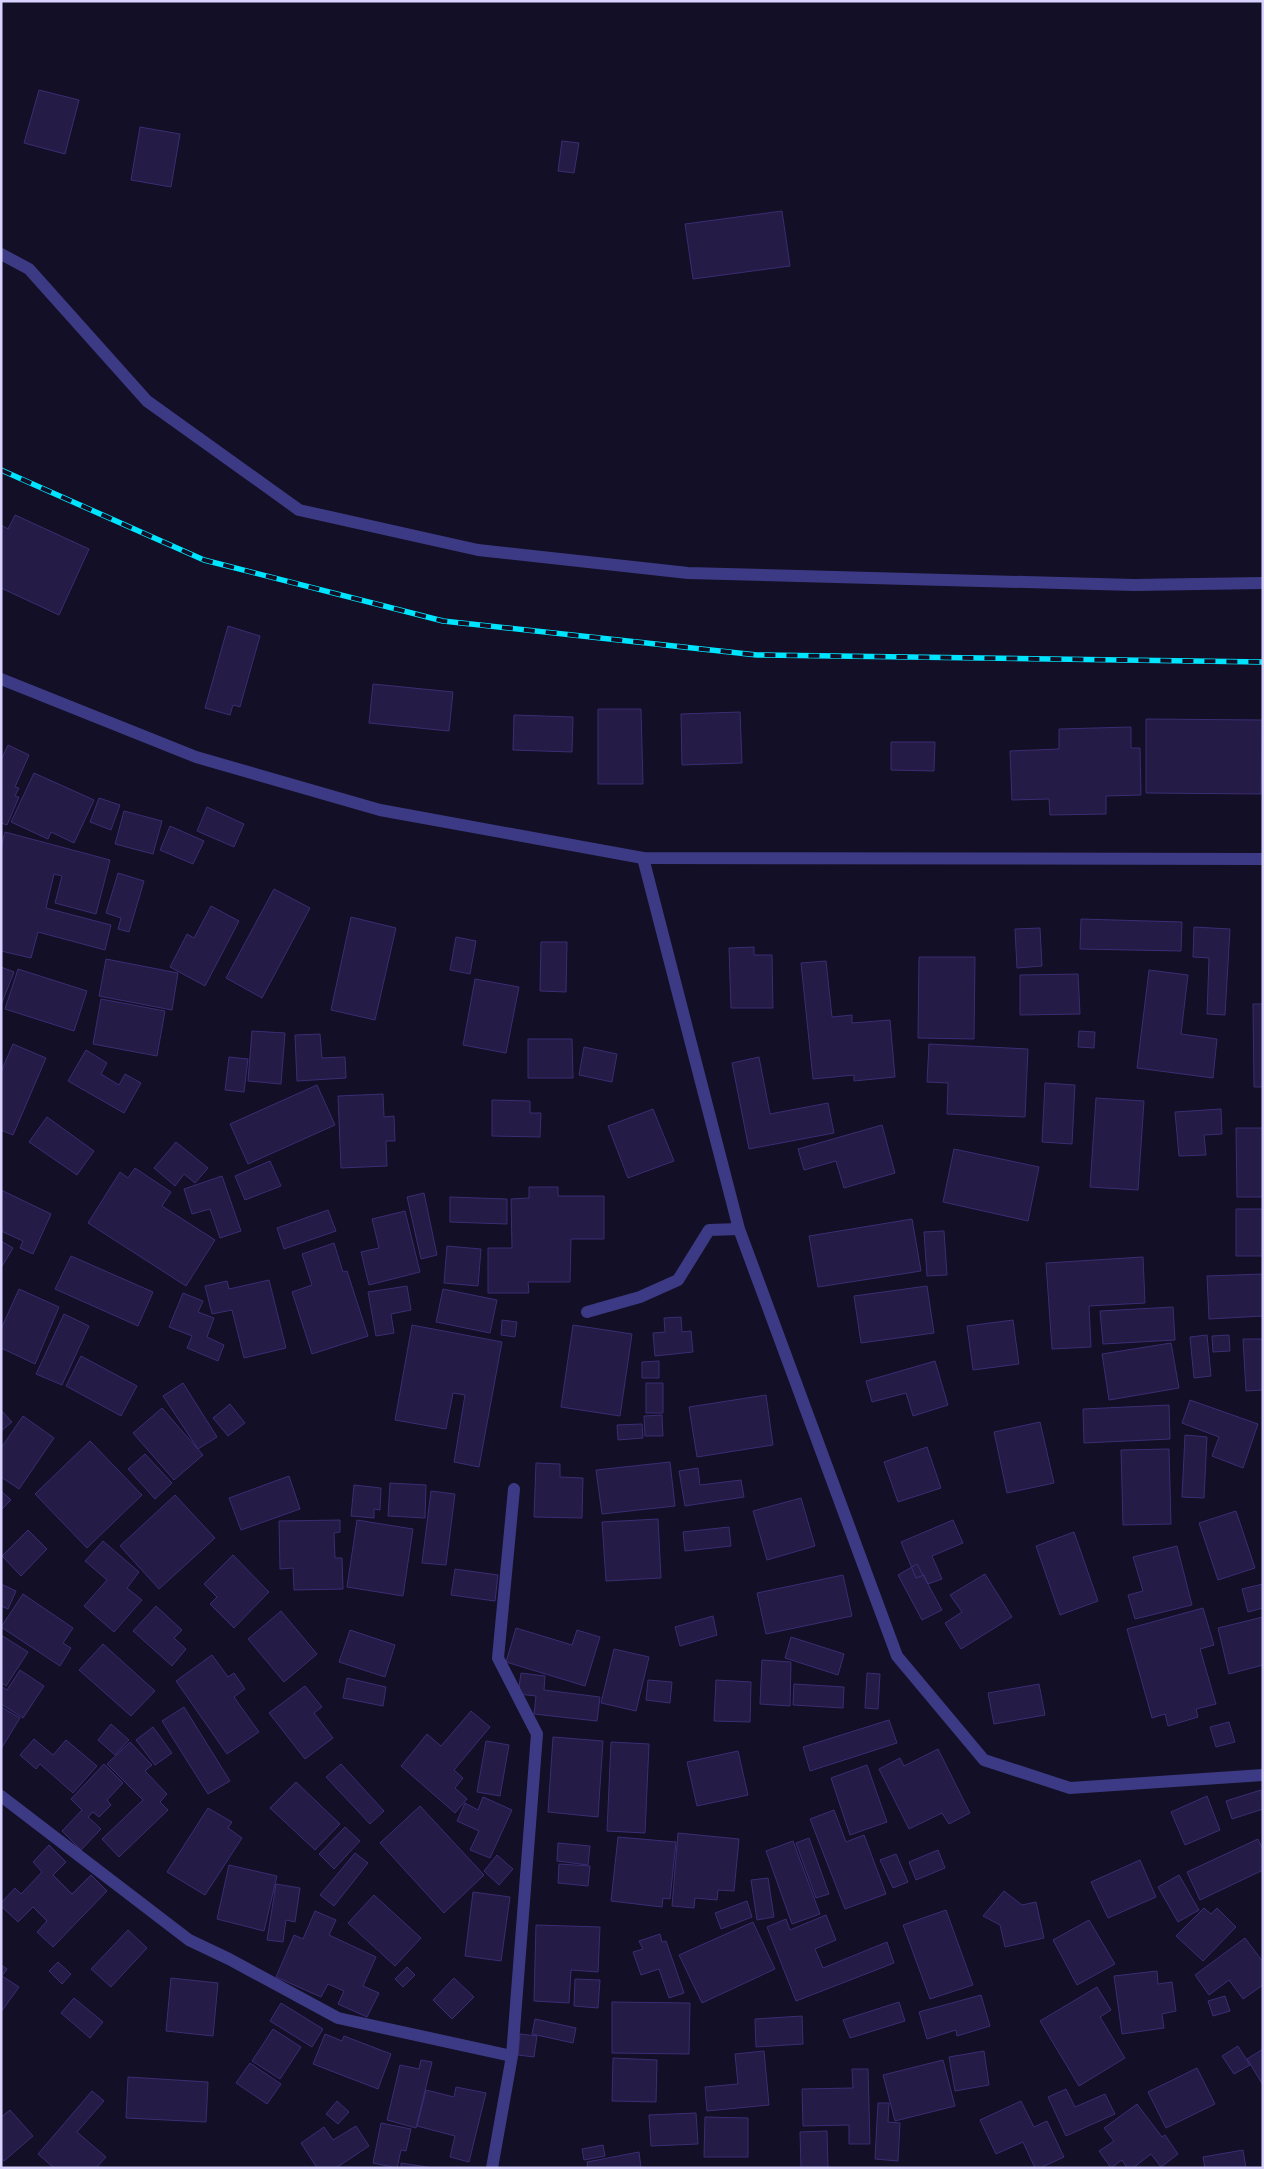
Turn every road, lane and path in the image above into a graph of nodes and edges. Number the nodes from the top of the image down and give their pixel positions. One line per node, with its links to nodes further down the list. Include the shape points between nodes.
1 (1, 254): 2 (street, via 29,269 148,401 300,510 478,550 688,573 1134,585)
2 (1263, 583)
3 (1, 679): 4 (street, via 196,757 380,810)
4 (643, 858): 5 (street); 6 (street)
5 (1263, 859)
6 (740, 1229): 7 (street, via 709,1230 678,1280 640,1297); 9 (street, via 896,1656 984,1760 1070,1788)
7 (587, 1312)
8 (514, 1489): 11 (street, via 498,1658 537,1734)
9 (1263, 1775)
10 (1, 1796): 11 (street, via 189,1940 338,2018)
11 (512, 2056): 12 (street)
12 (492, 2168)

